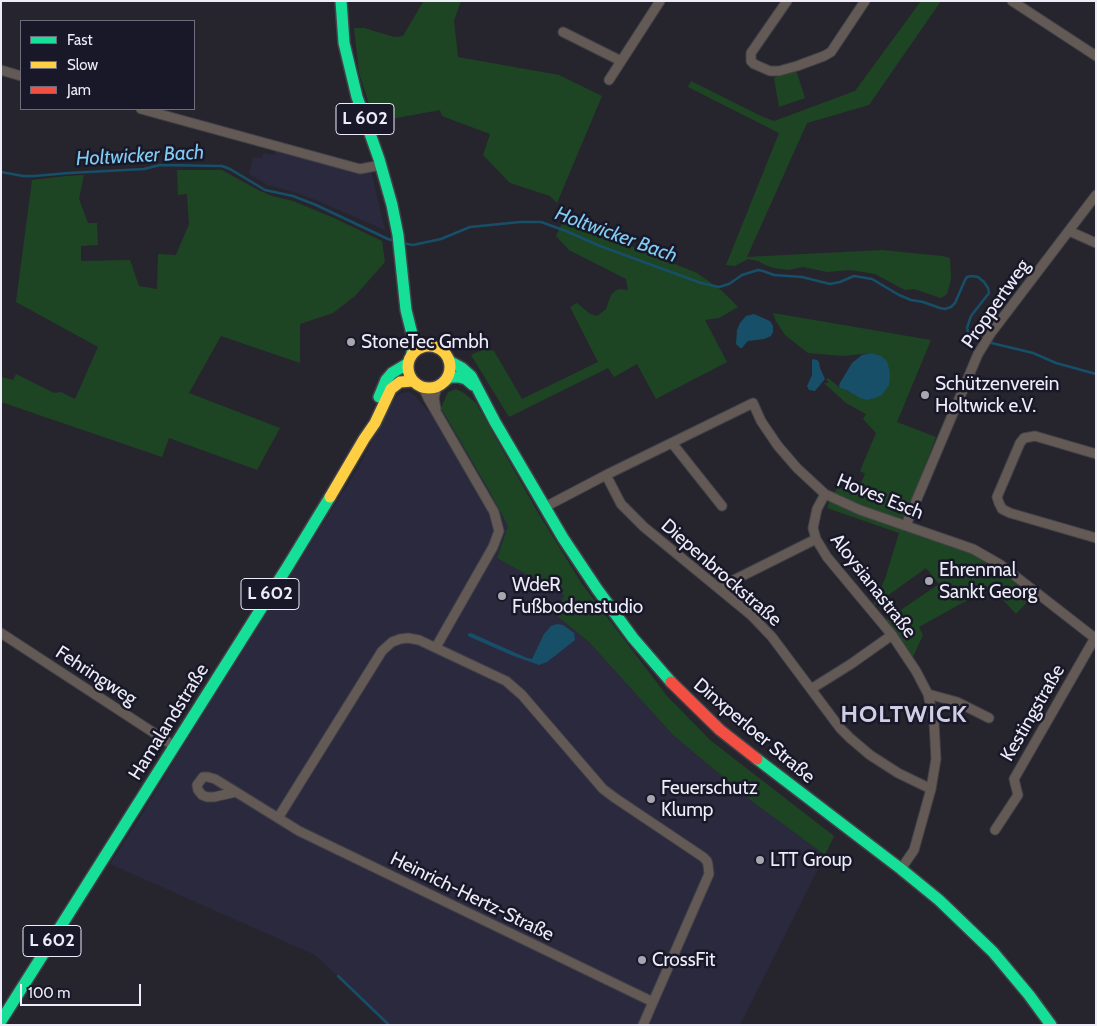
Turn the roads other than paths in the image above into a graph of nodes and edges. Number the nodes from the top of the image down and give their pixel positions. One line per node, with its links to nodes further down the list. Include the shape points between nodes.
1 (341, 1): 13 (main road, L 602, via 344,43)
2 (660, 1): 8 (street)
3 (787, 1): 4 (street, via 751,53 754,64 779,71 824,56 831,52)
4 (865, 1)
5 (1012, 1): 7 (street)
6 (563, 32): 8 (street)
7 (1096, 56)
8 (621, 61): 11 (street)
9 (1, 70): 10 (street)
10 (20, 76)
11 (609, 80)
12 (145, 110): 13 (street, via 360,169)
13 (381, 165): 17 (main road, L 602, via 398,235)
14 (1096, 195): 15 (street, Proppertweg)
15 (1069, 231): 16 (street); 34 (street, Proppertweg, via 978,354)
16 (1096, 243)
17 (405, 293): 18 (main road, L 602, via 424,341); 19 (main road, via 413,338)
18 (429, 345): 19 (main road); 20 (main road, L 602, via 444,352)
19 (412, 353): 21 (main road, L 602)
20 (449, 361): 23 (main road, via 448,375); 25 (main road, Dinxperloer Straße, via 471,376)
21 (407, 364): 22 (main road); 27 (main road, Hamalandstraße / L 602, via 386,380 368,421)
22 (412, 381): 24 (main road); 27 (main road, Hamalandstraße / L 602, via 400,382 392,389)
23 (441, 384): 24 (main road); 25 (main road, via 450,377 459,377); 26 (street, via 434,398)
24 (423, 387): 26 (street)
25 (477, 388): 33 (main road, Dinxperloer Straße)
26 (436, 411): 41 (street, via 494,512 499,531)
27 (364, 439): 45 (main road, Hamalandstraße / L 602)
28 (672, 443): 30 (street, Hoves Esch); 31 (street, Hoves Esch, via 753,403 778,446); 32 (street)
29 (1096, 454): 35 (street, via 1028,436 1020,443 997,497 1002,509 1010,513)
30 (606, 475): 33 (street, Hoves Esch); 37 (street, Diepenbrockstraße, via 620,504)
31 (825, 494): 34 (street, Hoves Esch); 36 (street, Aloysianastraße, via 817,509 813,528)
32 (722, 506)
33 (545, 507): 50 (main road, Dinxperloer Straße, via 617,618 678,690 720,730)
34 (906, 526): 40 (street, Hoves Esch, via 973,549 1000,565)
35 (1096, 538)
36 (816, 539): 37 (street); 39 (street, Aloysianastraße, via 827,557)
37 (718, 588): 42 (street, Diepenbrockstraße, via 772,637)
38 (1, 633): 45 (street, Fehringweg)
39 (892, 635): 42 (street); 43 (street, Aloysianastraße)
40 (1095, 638): 49 (street, Kestingstraße, via 1014,779 1018,795)
41 (436, 647): 48 (street, via 408,638 386,646); 51 (street, via 506,681 603,788 707,861 707,879)
42 (811, 689): 46 (street, Diepenbrockstraße, via 840,728 870,755 898,773)
43 (928, 694): 44 (street, via 958,702); 46 (street, Aloysianastraße, via 936,758)
44 (988, 718)
45 (174, 746): 52 (main road, Hamalandstraße / L 602)
46 (931, 788): 50 (street, Aloysianastraße, via 914,850)
47 (236, 792): 48 (street, Heinrich-Hertz-Straße)
48 (278, 818): 51 (street, Heinrich-Hertz-Straße, via 343,853)
49 (995, 830)
50 (901, 869): 54 (main road, Dinxperloer Straße, via 939,900 992,952)
51 (653, 1002): 53 (street)
52 (1, 1021)
53 (643, 1025)
54 (1051, 1025)

